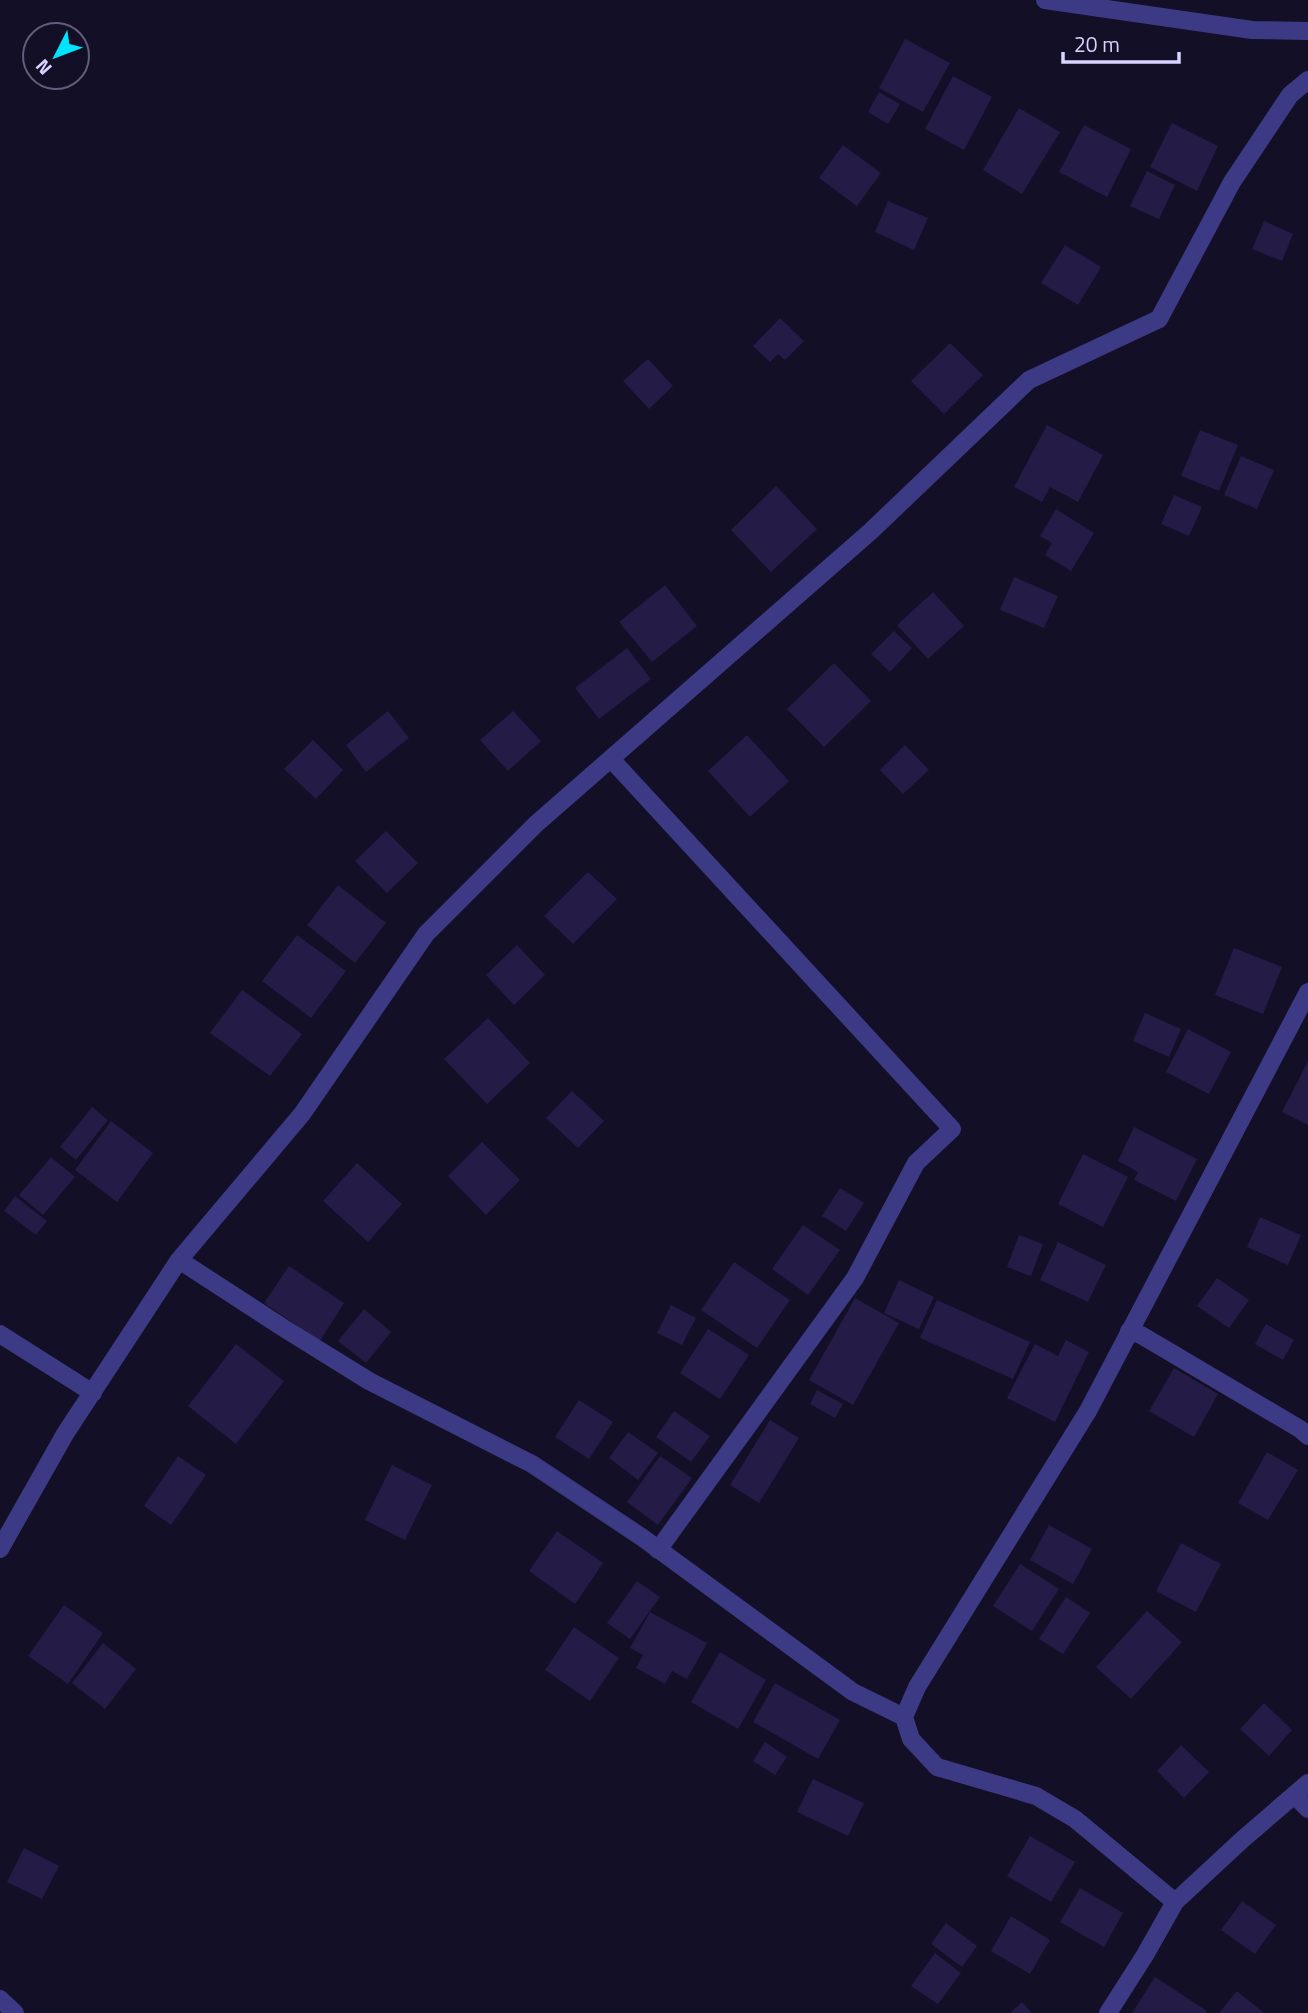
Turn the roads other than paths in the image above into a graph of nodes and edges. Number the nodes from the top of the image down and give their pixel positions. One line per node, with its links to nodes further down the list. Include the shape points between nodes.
1 (1045, 0): 2 (street, via 1252,30)
2 (1308, 31)
3 (1308, 80): 4 (street, via 1290,95 1232,182 1159,319 1029,380 872,531)
4 (611, 759): 6 (street, via 536,824 426,934 302,1114); 12 (street, via 952,1129 916,1163 855,1278)
5 (1308, 992): 7 (street)
6 (179, 1260): 9 (street); 12 (street, via 369,1381 531,1464)
7 (1129, 1331): 10 (street); 13 (street, via 1087,1410 917,1687)
8 (0, 1334): 9 (street)
9 (93, 1393): 11 (street)
10 (1308, 1436)
11 (0, 1549)
12 (658, 1550): 13 (street, via 853,1692)
13 (904, 1717): 16 (street, via 911,1739 937,1767 1036,1796 1075,1819)
14 (1301, 1789): 15 (street); 16 (street)
15 (1308, 1810)
16 (1175, 1902): 19 (street)
17 (0, 1999): 18 (street)
18 (15, 2013)
19 (1108, 2013)

